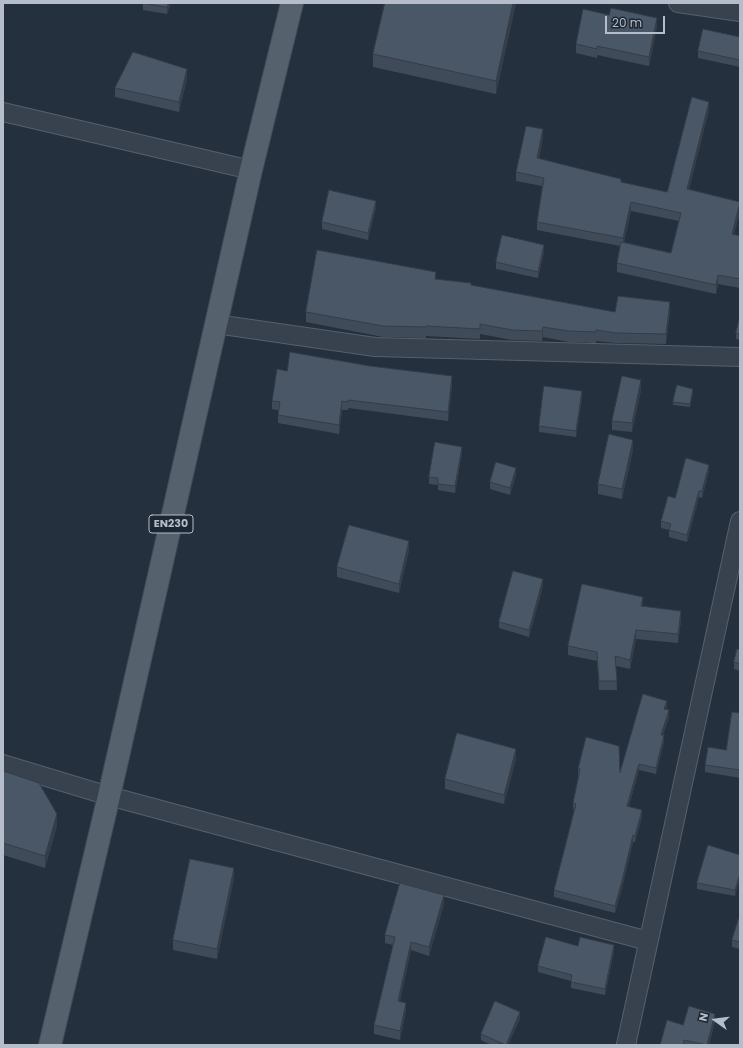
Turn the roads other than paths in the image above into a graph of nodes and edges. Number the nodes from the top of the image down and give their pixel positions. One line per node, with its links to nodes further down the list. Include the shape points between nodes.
1 (292, 3): 5 (main road, EN230)
2 (678, 3): 3 (street)
3 (740, 12)
4 (3, 112): 5 (street)
5 (252, 170): 6 (main road, EN230)
6 (216, 324): 7 (street, via 375,347); 10 (main road, EN230)
7 (740, 357)
8 (740, 521): 11 (street)
9 (3, 764): 10 (street)
10 (110, 796): 11 (street); 12 (main road, EN230)
11 (648, 941): 13 (street)
12 (50, 1045)
13 (626, 1045)

